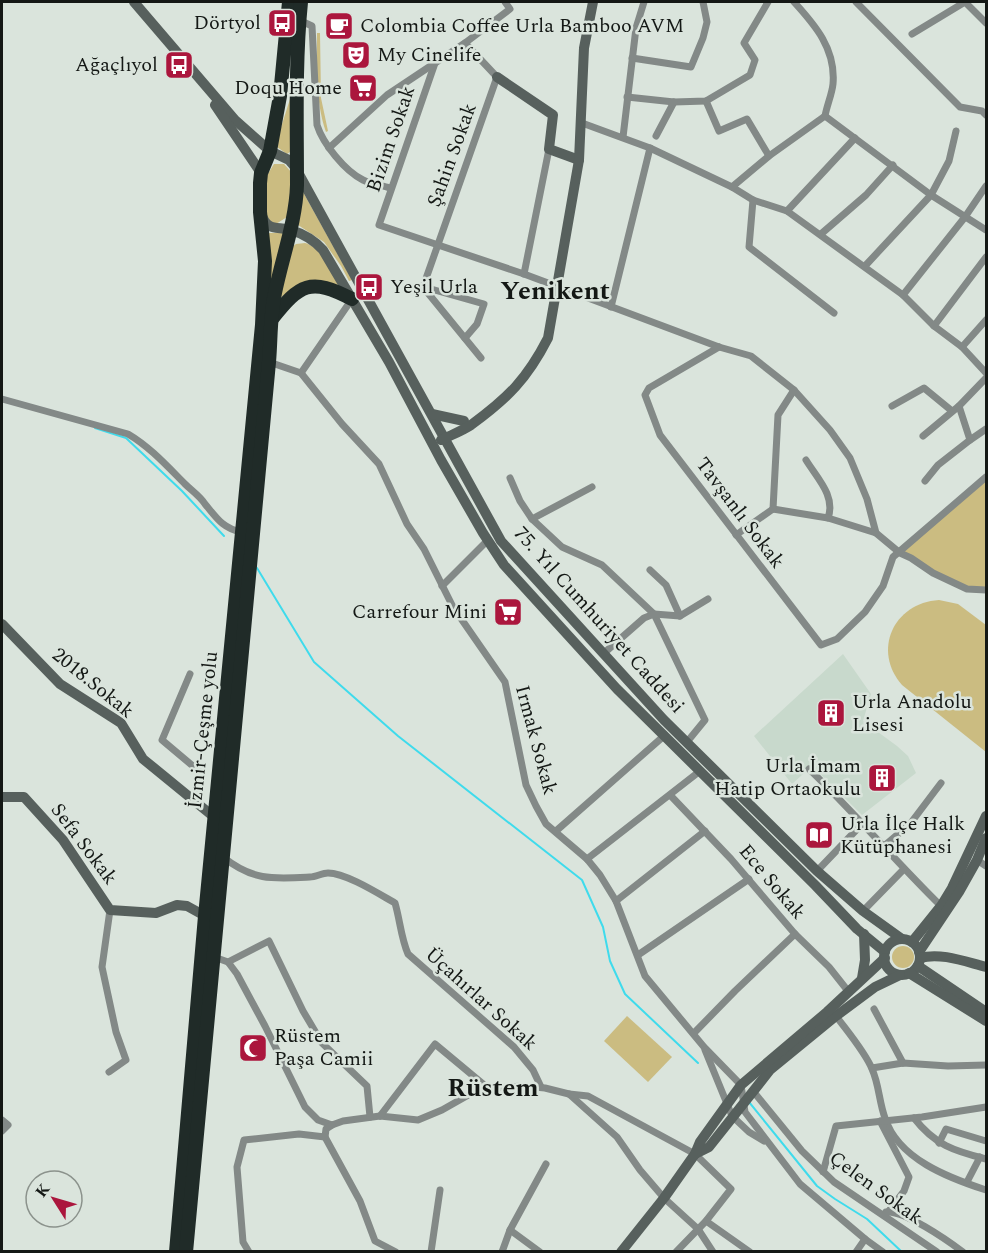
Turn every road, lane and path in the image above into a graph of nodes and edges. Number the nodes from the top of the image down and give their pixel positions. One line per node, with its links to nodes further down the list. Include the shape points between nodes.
1 (134, 2): 18 (street)
2 (289, 2): 26 (highway)
3 (301, 2): 12 (highway)
4 (505, 2): 15 (street, via 510,9)
5 (593, 2): 25 (street, via 584,48)
6 (644, 2): 16 (street)
7 (703, 2): 16 (street, via 707,22 690,67)
8 (768, 2): 21 (street, via 744,43 755,60 750,75)
9 (794, 2): 24 (street, via 822,34 832,61 833,84)
10 (856, 2): 23 (street, via 960,107)
11 (965, 2): 13 (street); 14 (street)
12 (299, 21): 32 (street, via 312,26 317,125); 39 (highway)
13 (987, 23)
14 (912, 34)
15 (465, 43): 17 (street); 19 (street)
16 (632, 58): 20 (street)
17 (435, 63): 32 (street, via 387,95); 43 (street, Bizim Sokak)
18 (189, 68): 30 (street); 40 (street)
19 (497, 77): 34 (street, via 553,115); 52 (street, Şahin Sokak)
20 (627, 97): 22 (street); 29 (street)
21 (705, 100): 22 (street); 36 (street, via 719,131 747,119)
22 (674, 102): 28 (street)
23 (987, 115)
24 (825, 116): 31 (street); 36 (street)
25 (582, 123): 29 (street); 37 (street)
26 (274, 128): 30 (street, via 266,137); 35 (highway)
27 (956, 131): 44 (street, via 949,161)
28 (656, 136)
29 (623, 137): 33 (street)
30 (256, 138): 35 (street)
31 (855, 138): 38 (street); 46 (street)
32 (329, 148): 43 (street, via 360,178)
33 (650, 148): 42 (street); 60 (street)
34 (549, 149): 37 (street); 55 (street)
35 (270, 151): 39 (street); 40 (highway)
36 (769, 156): 42 (street)
37 (579, 160): 57 (street)
38 (893, 165): 44 (street); 51 (street, via 866,195)
39 (295, 167): 49 (highway, İzmir-Çeşme yolu, via 297,186); 78 (street, 75. Yıl Cumhuriyet Caddesi)
40 (261, 173): 47 (highway, İzmir-Çeşme yolu)
41 (987, 186): 48 (street)
42 (732, 187): 45 (street)
43 (390, 188): 52 (street, Bizim Sokak, via 379,225)
44 (931, 195): 48 (street); 54 (street)
45 (753, 200): 46 (street); 61 (street, via 749,248)
46 (787, 211): 51 (street)
47 (260, 212): 49 (street, 75. Yıl Cumhuriyet Caddesi, via 269,226); 94 (highway, İzmir-Çeşme yolu, via 265,261 262,325)
48 (965, 217): 50 (street); 58 (street)
49 (289, 230): 59 (street, 75. Yıl Cumhuriyet Caddesi, via 316,242); 62 (highway, İzmir-Çeşme yolu)
50 (987, 230)
51 (820, 234): 54 (street)
52 (438, 244): 55 (street); 56 (street, Şahin Sokak)
53 (987, 257): 64 (street)
54 (865, 266): 58 (street)
55 (524, 274): 57 (street)
56 (423, 287): 65 (street); 65 (street, via 484,304 477,324)
57 (557, 287): 60 (street); 79 (street, via 548,338 535,364 516,388)
58 (903, 295): 64 (street)
59 (352, 299): 62 (highway, via 336,290 308,286 293,294); 70 (street); 85 (street, 75. Yıl Cumhuriyet Caddesi)
60 (610, 307): 66 (street)
61 (834, 313)
62 (272, 319): 69 (highway, İzmir-Çeşme yolu)
63 (987, 320): 67 (street)
64 (934, 326): 67 (street)
65 (465, 338): 68 (street)
66 (719, 347): 73 (street, via 751,356); 96 (street, Tavşanlı Sokak, via 647,391 660,435)
67 (962, 347): 71 (street)
68 (481, 358)
69 (269, 362): 70 (street); 123 (highway, İzmir-Çeşme yolu)
70 (301, 373): 100 (street, Irmak Sokak, via 379,464)
71 (987, 373)
72 (987, 378): 76 (street)
73 (794, 390): 91 (street, via 778,415); 95 (street, via 850,458)
74 (2, 399): 94 (street, via 128,434 161,459 220,522)
75 (892, 406): 77 (street, via 924,388)
76 (959, 406): 77 (street); 84 (street)
77 (952, 411): 83 (street)
78 (432, 414): 80 (street); 82 (street, 75. Yıl Cumhuriyet Caddesi)
79 (478, 418): 80 (street); 82 (street, via 470,426)
80 (464, 421): 82 (street)
81 (987, 429): 84 (street)
82 (443, 434): 85 (street); 106 (street, 75. Yıl Cumhuriyet Caddesi, via 501,541)
83 (923, 436)
84 (970, 440): 89 (street, via 938,465)
85 (431, 441): 97 (street, 75. Yıl Cumhuriyet Caddesi)
86 (806, 460): 92 (street, via 829,495)
87 (987, 477): 98 (street)
88 (510, 478): 93 (street)
89 (925, 481)
90 (592, 487): 93 (street)
91 (773, 509): 92 (street); 96 (street)
92 (828, 518): 95 (street)
93 (532, 519): 103 (street, via 562,547 602,565)
94 (241, 532): 117 (highway, İzmir-Çeşme yolu)
95 (876, 533): 98 (street)
96 (736, 535): 98 (street, Tavşanlı Sokak, via 821,645 837,639 865,612 883,586 893,557)
97 (488, 540): 100 (street); 108 (street, 75. Yıl Cumhuriyet Caddesi, via 536,601)
98 (900, 553): 101 (street, via 967,589)
99 (650, 570): 104 (street, via 666,585)
100 (442, 586): 119 (street, Irmak Sokak, via 505,682 526,785 546,824)
101 (987, 590)
102 (708, 599): 104 (street)
103 (654, 614): 104 (street); 106 (street, via 644,618); 109 (street, via 705,720)
104 (680, 616)
105 (2, 624): 115 (street, 2018.Sokak, via 60,684 121,723 143,759)
106 (603, 654): 109 (street, 75. Yıl Cumhuriyet Caddesi)
107 (190, 674): 115 (street, via 162,740 200,772)
108 (665, 735): 111 (street, 75. Yıl Cumhuriyet Caddesi); 119 (street)
109 (687, 742): 127 (street, 75. Yıl Cumhuriyet Caddesi)
110 (809, 769): 118 (street)
111 (700, 771): 113 (street); 135 (street, 75. Yıl Cumhuriyet Caddesi)
112 (941, 783): 122 (street, via 910,824)
113 (671, 796): 120 (street, Ece Sokak); 124 (street)
114 (2, 797): 131 (street, Sefa Sokak, via 24,797 63,840)
115 (196, 803): 117 (street, 2018.Sokak)
116 (987, 816): 130 (street)
117 (214, 817): 133 (highway, İzmir-Çeşme yolu)
118 (862, 824): 122 (street); 127 (street)
119 (556, 831): 124 (street, Irmak Sokak)
120 (705, 831): 128 (street, Ece Sokak); 129 (street)
121 (987, 838): 125 (street)
122 (882, 847): 126 (street)
123 (223, 857): 139 (highway, İzmir-Çeşme yolu); 156 (street, Üçahırlar Sokak, via 257,877 312,877 329,873 358,882 395,903 408,954 514,1047)
124 (587, 859): 129 (street, Irmak Sokak)
125 (982, 863): 141 (street)
126 (903, 870): 130 (street); 132 (street)
127 (817, 871): 132 (street, 75. Yıl Cumhuriyet Caddesi)
128 (749, 879): 134 (street, Ece Sokak); 137 (street)
129 (616, 901): 137 (street, Irmak Sokak)
130 (941, 906): 136 (street)
131 (110, 910): 133 (street, Sefa Sokak, via 156,913 177,905); 154 (street, via 102,967 126,1060)
132 (863, 911): 136 (street, 75. Yıl Cumhuriyet Caddesi)
133 (205, 916): 187 (highway, İzmir-Çeşme yolu)
134 (795, 934): 144 (street, Ece Sokak); 149 (street)
135 (864, 934): 138 (street, 75. Yıl Cumhuriyet Caddesi); 143 (street, via 866,960)
136 (907, 941): 138 (street, via 892,943); 141 (street, 75. Yıl Cumhuriyet Caddesi)
137 (638, 955): 149 (street, Irmak Sokak, via 645,976)
138 (885, 955): 141 (street, 75. Yıl Cumhuriyet Caddesi, via 889,969); 143 (street)
139 (214, 957): 140 (street); 188 (highway, İzmir-Çeşme yolu)
140 (228, 962): 164 (street, via 269,941 322,1043 367,1086); 168 (street, via 266,1026 305,1107 318,1120)
141 (913, 965): 142 (street, via 928,956); 146 (street); 147 (street); 148 (street)
142 (987, 967)
143 (862, 979): 144 (street)
144 (848, 991): 155 (street)
145 (874, 1009): 151 (street)
146 (987, 1012)
147 (836, 1016): 153 (street); 158 (street, via 770,1070)
148 (987, 1021)
149 (694, 1033): 150 (street, Irmak Sokak)
150 (704, 1047): 155 (street); 162 (street)
151 (903, 1063): 152 (street); 153 (street)
152 (987, 1065)
153 (872, 1068): 167 (street)
154 (109, 1072)
155 (741, 1085): 160 (street); 162 (street)
156 (541, 1087): 157 (street); 159 (street)
157 (489, 1089): 163 (street, via 479,1089 418,1120); 163 (street, via 435,1044)
158 (753, 1091): 160 (street); 177 (street, Çelen Sokak)
159 (569, 1094): 174 (street, via 588,1096); 181 (street, via 617,1137)
160 (745, 1100): 162 (street); 172 (street, via 745,1112)
161 (987, 1107): 165 (street)
162 (730, 1111): 172 (street, via 749,1132); 174 (street, via 709,1147)
163 (380, 1116): 164 (street)
164 (370, 1117): 168 (street)
165 (914, 1118): 167 (street); 173 (street)
166 (2, 1120): 169 (street, via 8,1125)
167 (883, 1121): 177 (street, via 836,1126); 178 (street, via 913,1156); 182 (street, via 909,1177)
168 (332, 1125): 170 (street)
169 (2, 1131)
170 (325, 1137): 189 (street, via 299,1134 244,1140 237,1167 243,1242); 190 (street, via 360,1201 375,1241)
171 (987, 1141): 173 (street, via 946,1129)
172 (766, 1142): 186 (street, via 800,1184)
173 (939, 1143): 175 (street)
174 (695, 1154): 181 (street); 183 (street, via 731,1189)
175 (983, 1158): 178 (street)
176 (546, 1164): 185 (street)
177 (823, 1172): 182 (street, Çelen Sokak)
178 (967, 1182): 180 (street)
179 (440, 1190): 191 (street)
180 (987, 1190)
181 (664, 1198): 184 (street); 194 (street)
182 (888, 1213): 200 (street, Çelen Sokak); 201 (street, via 931,1230)
183 (706, 1221): 184 (street); 197 (street)
184 (698, 1229): 195 (street); 196 (street)
185 (510, 1230): 192 (street); 193 (street)
186 (865, 1239): 198 (street); 199 (street)
187 (176, 1251)
188 (186, 1251)
189 (249, 1251)
190 (396, 1251)
191 (431, 1251)
192 (502, 1251)
193 (540, 1251)
194 (621, 1251)
195 (676, 1251)
196 (713, 1251)
197 (750, 1251)
198 (856, 1251)
199 (883, 1251)
200 (937, 1251)
201 (963, 1251)

